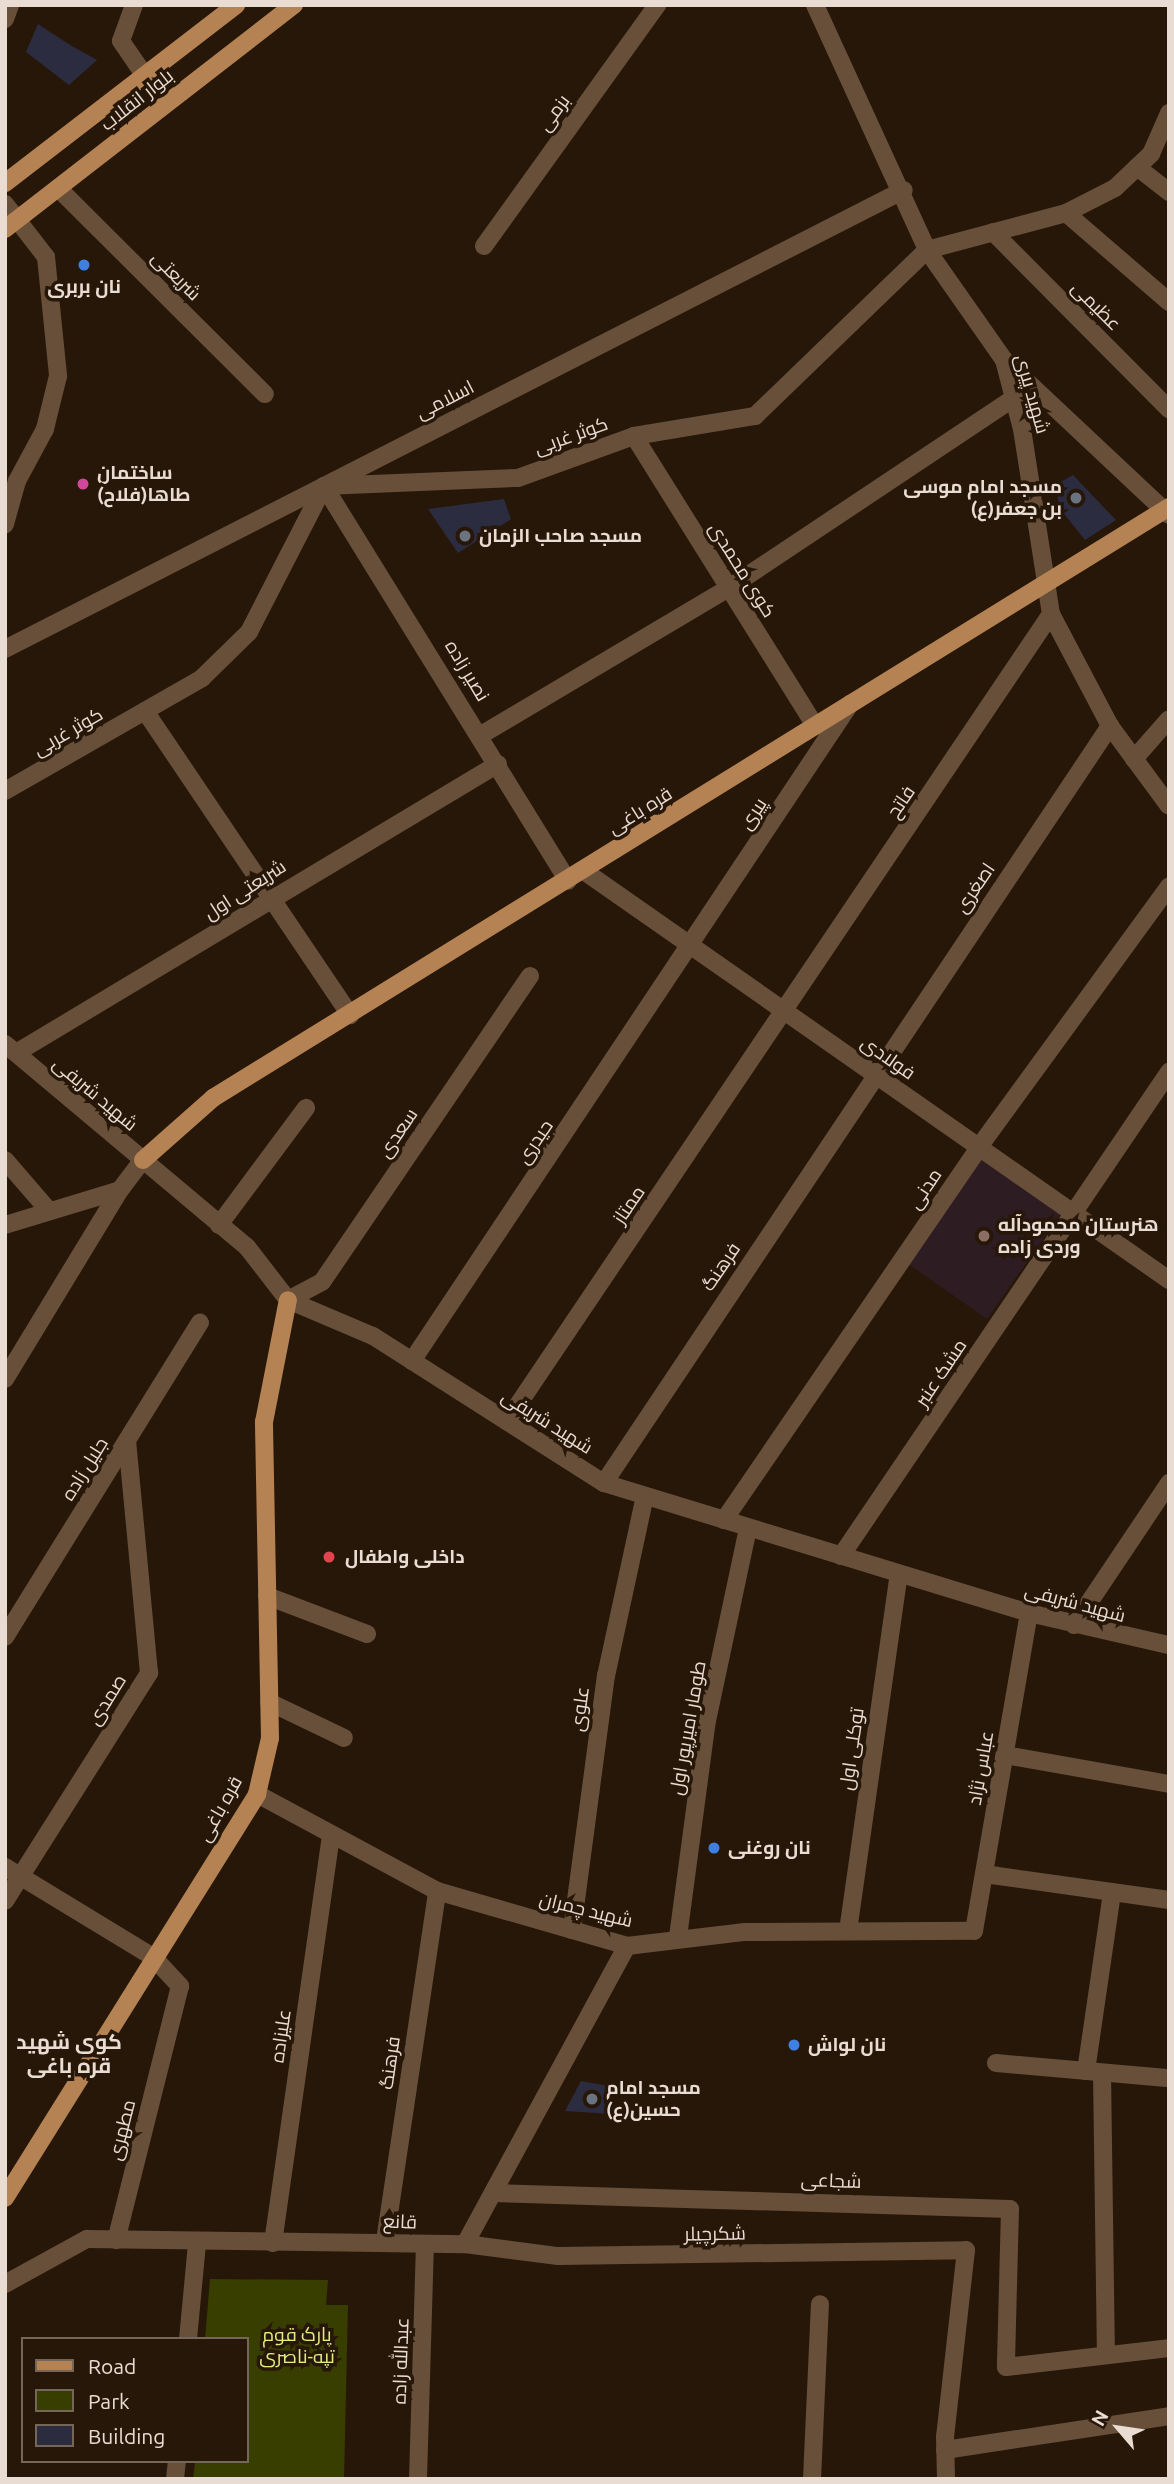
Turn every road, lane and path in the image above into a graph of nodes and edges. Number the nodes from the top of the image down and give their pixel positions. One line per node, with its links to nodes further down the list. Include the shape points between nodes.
1 (10, 5): 7 (street)
2 (134, 5): 8 (street, via 121,41)
3 (236, 5): 8 (main road, بلوار انقلاب)
4 (294, 5): 12 (main road, بلوار انقلاب)
5 (657, 5): 19 (street, بزمی)
6 (815, 5): 13 (street, شهید پیری)
7 (5, 19)
8 (145, 76): 11 (main road, بلوار انقلاب)
9 (1169, 113): 10 (street, کوثر غربی)
10 (1137, 167): 14 (street); 16 (street, کوثر غربی, via 1115,188)
11 (5, 183)
12 (58, 188): 17 (main road, بلوار انقلاب); 23 (street, شریعتی)
13 (904, 190): 20 (street, شهید پیری); 27 (street, اسلامی)
14 (1169, 192)
15 (5, 204): 17 (street)
16 (1066, 213): 18 (street, کوثر غربی); 21 (street)
17 (11, 224): 29 (street, via 46,257 58,376 45,429 17,481)
18 (993, 232): 20 (street, کوثر غربی); 25 (street, عظیمی)
19 (484, 246)
20 (927, 250): 22 (street, شهید پیری); 26 (street, کوثر غربی, via 755,416)
21 (1169, 302)
22 (1004, 360): 24 (street, شهید پیری); 28 (street)
23 (265, 394)
24 (1014, 398): 30 (street, شهید پیری); 31 (street)
25 (1169, 409)
26 (634, 436): 27 (street, کوثر غربی, via 518,478); 31 (street, کوی محمدی)
27 (324, 486): 33 (street, اسلامی); 35 (street, کوثر غربی, via 249,632 202,678); 39 (street, نصیر زاده)
28 (1166, 512): 30 (main road, قره باغی)
29 (5, 524)
30 (1047, 581): 32 (street, شهید پیری); 34 (main road, قره باغی)
31 (729, 588): 37 (street, کوی محمدی); 39 (street)
32 (1051, 614): 38 (street, شهید پیری); 50 (street, فاتح)
33 (5, 649)
34 (850, 704): 37 (main road, قره باغی); 48 (street, پیری)
35 (145, 711): 42 (street, کوثر غربی); 47 (street)
36 (1169, 719): 40 (street)
37 (815, 726): 44 (main road, قره باغی)
38 (1110, 726): 40 (street, شهید پیری); 54 (street, اصغری)
39 (481, 735): 41 (street, نصیر زاده)
40 (1134, 760): 43 (street, شهید پیری)
41 (498, 764): 45 (street, نصیر زاده); 47 (street, شریعتی اول)
42 (5, 791)
43 (1169, 806)
44 (584, 872): 45 (main road, قره باغی); 48 (street, فولادی)
45 (568, 881): 51 (main road, قره باغی)
46 (1169, 886): 56 (street, مدنی)
47 (271, 898): 51 (street); 52 (street, شریعتی اول)
48 (692, 947): 50 (street, فولادی); 67 (street, حیدری)
49 (530, 976): 65 (street, سعدی, via 322,1282)
50 (786, 1013): 54 (street, فولادی); 69 (street, ممتاز)
51 (350, 1015): 58 (main road, قره باغی, via 213,1098)
52 (10, 1048): 58 (street, شهید شریفى)
53 (1169, 1072): 61 (street, مشک عنبر)
54 (874, 1074): 56 (street, فولادی); 71 (street, فرهنگ)
55 (306, 1108): 63 (street)
56 (979, 1147): 61 (street, فولادی); 74 (street, مدنی)
57 (5, 1160): 60 (street)
58 (143, 1160): 59 (street); 63 (street, شهید شریفى)
59 (120, 1190): 60 (street); 68 (street)
60 (49, 1211): 62 (street)
61 (1076, 1214): 64 (street, فولادی); 76 (street, مشک عنبر)
62 (5, 1225)
63 (219, 1225): 65 (street, شهید شریفى, via 247,1247)
64 (1169, 1280)
65 (288, 1300): 67 (street, شهید شریفى, via 373,1336); 78 (main road, قره باغی, via 264,1422)
66 (200, 1322): 70 (street, جلیل زاده)
67 (412, 1361): 69 (street, شهید شریفى)
68 (5, 1379)
69 (507, 1421): 71 (street, شهید شریفى)
70 (127, 1441): 82 (street, جلیل زاده); 90 (street, صمدی, via 149,1672)
71 (604, 1483): 73 (street, شهید شریفى)
72 (1169, 1483): 80 (street)
73 (645, 1496): 74 (street, شهید شریفى); 96 (street, علوی, via 606,1676)
74 (724, 1520): 75 (street, شهید شریفى)
75 (748, 1528): 76 (street, شهید شریفى); 99 (street, طومار امیرپور اول, via 707,1721)
76 (841, 1556): 77 (street, شهید شریفى)
77 (900, 1574): 79 (street, شهید شریفى); 97 (street, توکلی اول)
78 (267, 1596): 81 (street); 84 (main road, قره باغی)
79 (1029, 1613): 80 (street, شهید شریفى); 86 (street, عباس نژاد)
80 (1074, 1625): 83 (street, شهید شریفى)
81 (367, 1634)
82 (5, 1637)
83 (1169, 1645)
84 (269, 1702): 85 (street); 88 (main road, قره باغی, via 270,1738)
85 (344, 1738)
86 (1004, 1755): 87 (street); 91 (street, عباس نژاد)
87 (1169, 1784)
88 (257, 1794): 89 (street, شهید چمران); 101 (main road, قره باغی)
89 (331, 1835): 92 (street, شهید چمران); 109 (street, علیزاده)
90 (13, 1872): 95 (street, صمدی); 101 (street)
91 (984, 1874): 93 (street); 98 (street, عباس نژاد)
92 (437, 1891): 96 (street, شهید چمران); 108 (street, فرهنگ)
93 (1112, 1892): 94 (street); 103 (street)
94 (1169, 1900)
95 (5, 1901)
96 (572, 1930): 100 (street, شهید چمران)
97 (848, 1931): 98 (street, شهید چمران); 99 (street, شهید چمران)
98 (974, 1931)
99 (678, 1937): 100 (street, شهید چمران)
100 (627, 1946): 105 (street)
101 (153, 1957): 106 (main road, قره باغی); 107 (street, مطهری, via 180,1986)
102 (996, 2063): 103 (street)
103 (1094, 2072): 104 (street); 117 (street)
104 (1169, 2078)
105 (493, 2193): 112 (street); 117 (street, شجاعی, via 1010,2209 1006,2367)
106 (5, 2198)
107 (116, 2241): 110 (street, قانع); 113 (street, قانع, via 87,2239)
108 (385, 2241): 109 (street, قانع); 111 (street, قانع)
109 (273, 2243): 110 (street, قانع)
110 (197, 2244): 115 (street)
111 (425, 2244): 112 (street, قانع); 120 (street, عبدالله زاده)
112 (465, 2244): 119 (street, شکرچیلر, via 558,2256 966,2250)
113 (5, 2284)
114 (821, 2305): 121 (street)
115 (188, 2337)
116 (1169, 2348): 117 (street)
117 (1107, 2355)
118 (1169, 2416): 119 (street)
119 (945, 2450): 122 (street)
120 (418, 2479)
121 (812, 2479)
122 (946, 2479)

